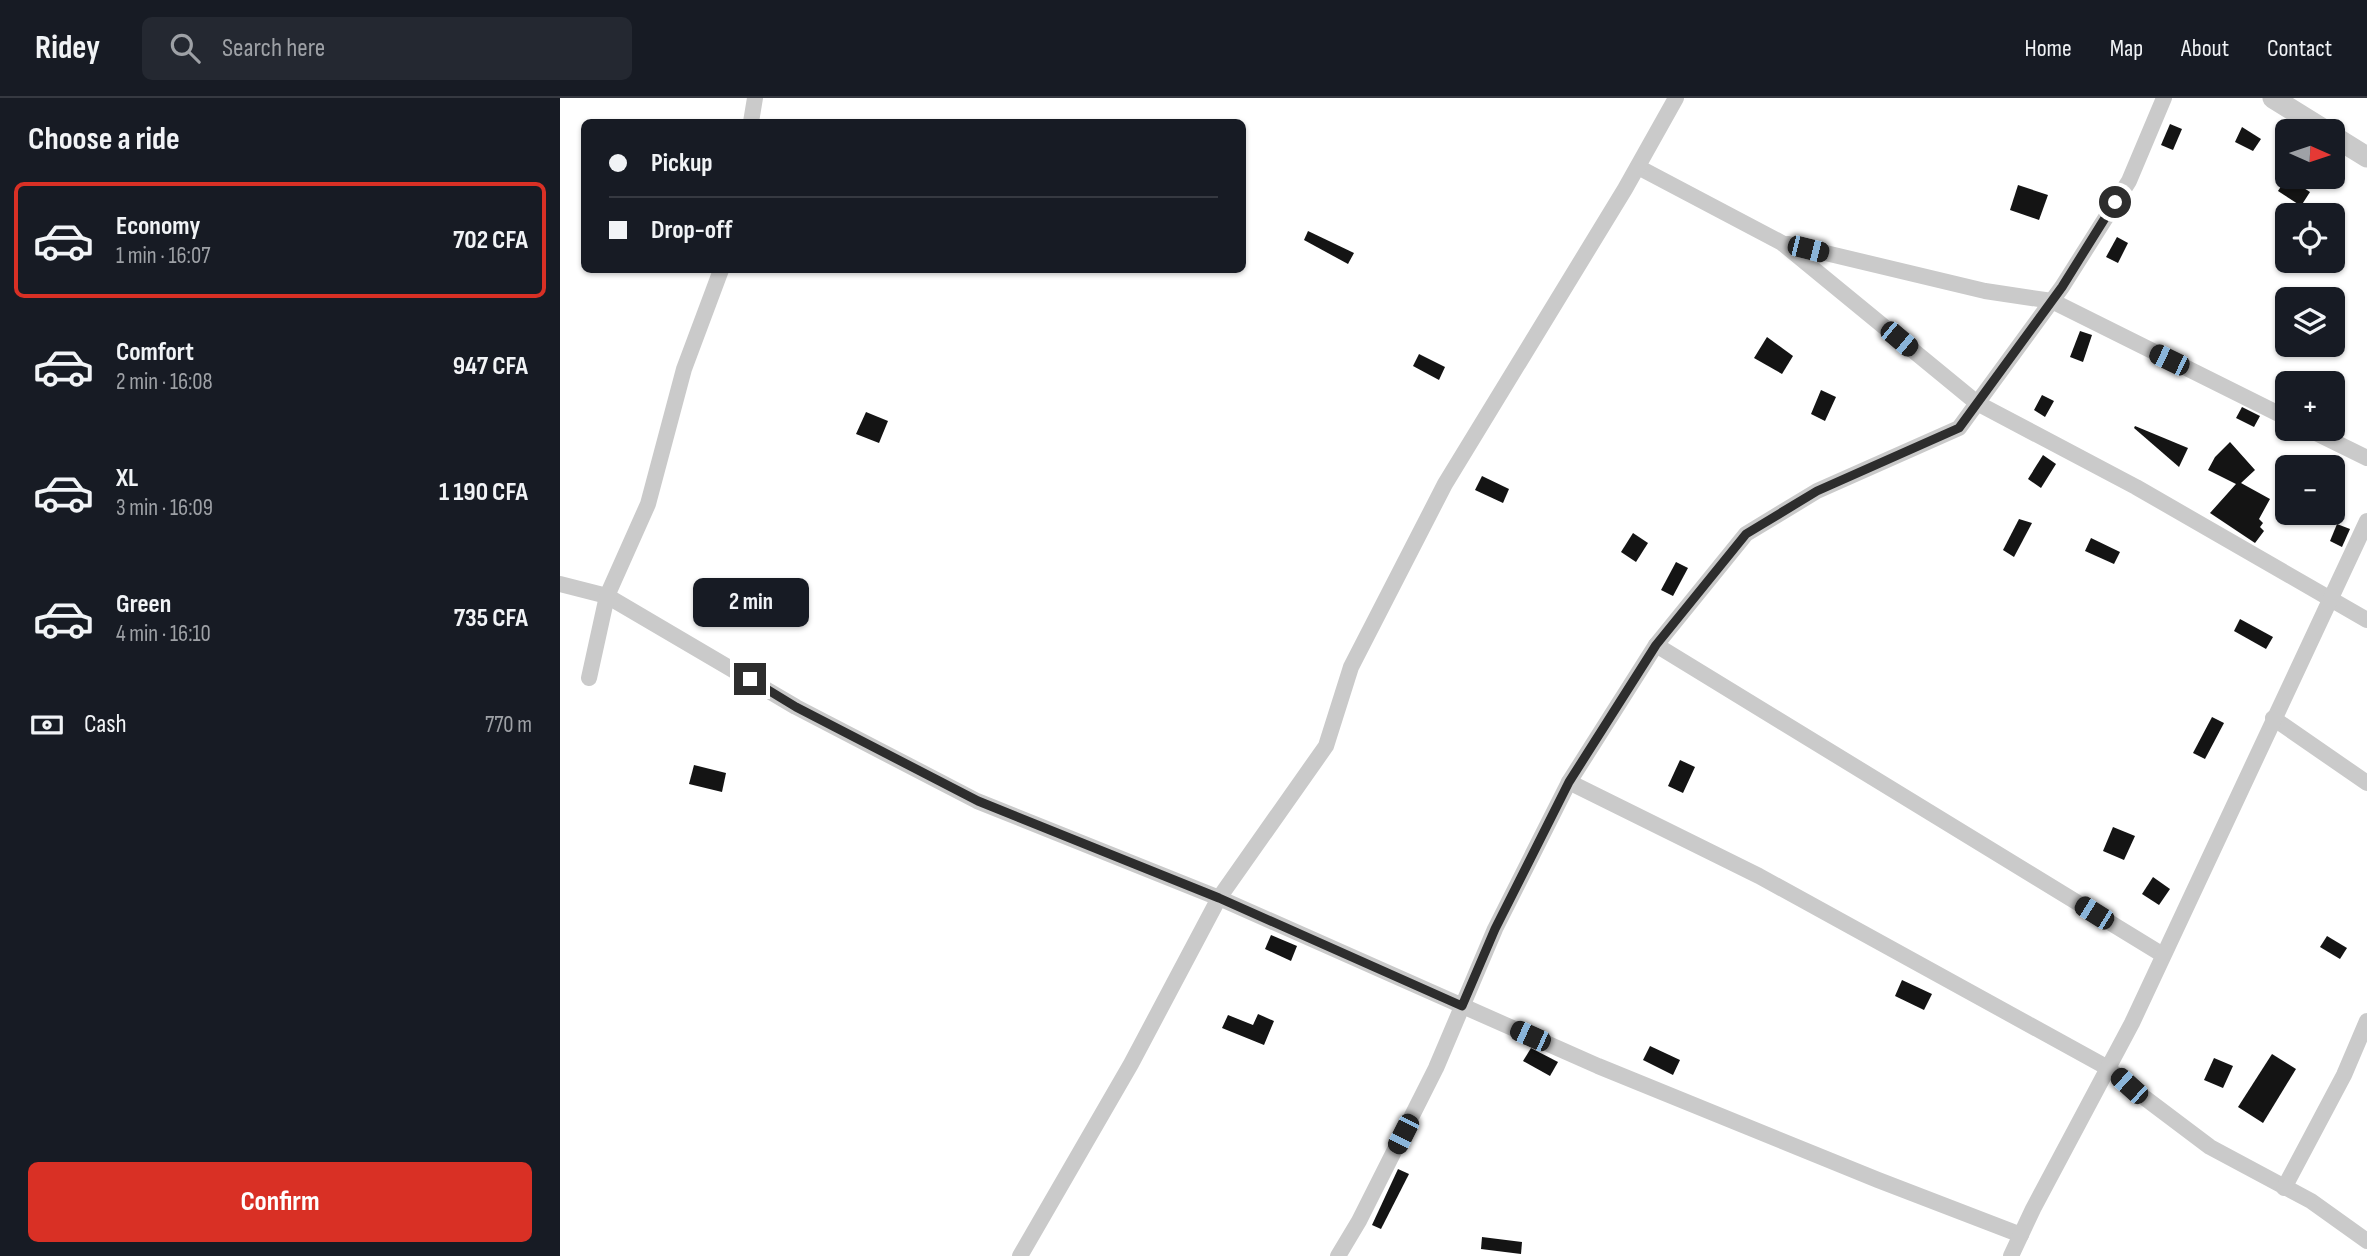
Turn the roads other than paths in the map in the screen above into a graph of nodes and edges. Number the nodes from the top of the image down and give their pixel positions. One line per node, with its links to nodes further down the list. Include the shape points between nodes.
1 (755, 98): 5 (street)
2 (1676, 98): 9 (street)
3 (2164, 98): 12 (street, via 2129,181)
4 (2273, 98): 6 (street)
5 (752, 119)
6 (2307, 119)
7 (2345, 143): 8 (street)
8 (2367, 157)
9 (1637, 167): 10 (street); 27 (street, via 1445,484 1351,667 1326,746)
10 (1782, 243): 12 (street, via 1985,291); 13 (street)
11 (720, 273): 19 (street, via 684,369 648,504)
12 (2052, 301): 13 (street); 14 (street)
13 (1977, 403): 20 (street); 22 (street, via 1959,428 1817,491 1746,534)
14 (2275, 412)
15 (2332, 441): 16 (street)
16 (2367, 458)
17 (2367, 521): 20 (street)
18 (560, 584): 19 (street)
19 (607, 596): 23 (street); 27 (street, via 796,707 978,801)
20 (2330, 598): 21 (street); 24 (street)
21 (2367, 620)
22 (1656, 645): 25 (street); 28 (street)
23 (589, 678)
24 (2273, 718): 26 (street); 28 (street)
25 (1569, 782): 29 (street); 31 (street, via 1759,876)
26 (2367, 783)
27 (1219, 898): 29 (street); 35 (street, via 1131,1064)
28 (2164, 955): 31 (street)
29 (1462, 1006): 33 (street, via 1598,1066); 36 (street, via 1436,1068)
30 (2367, 1021): 32 (street)
31 (2108, 1068): 32 (street, via 2210,1147); 33 (street)
32 (2284, 1188): 34 (street, via 2311,1201)
33 (2021, 1235): 37 (street)
34 (2367, 1241)
35 (1020, 1256)
36 (1338, 1256)
37 (2011, 1256)

